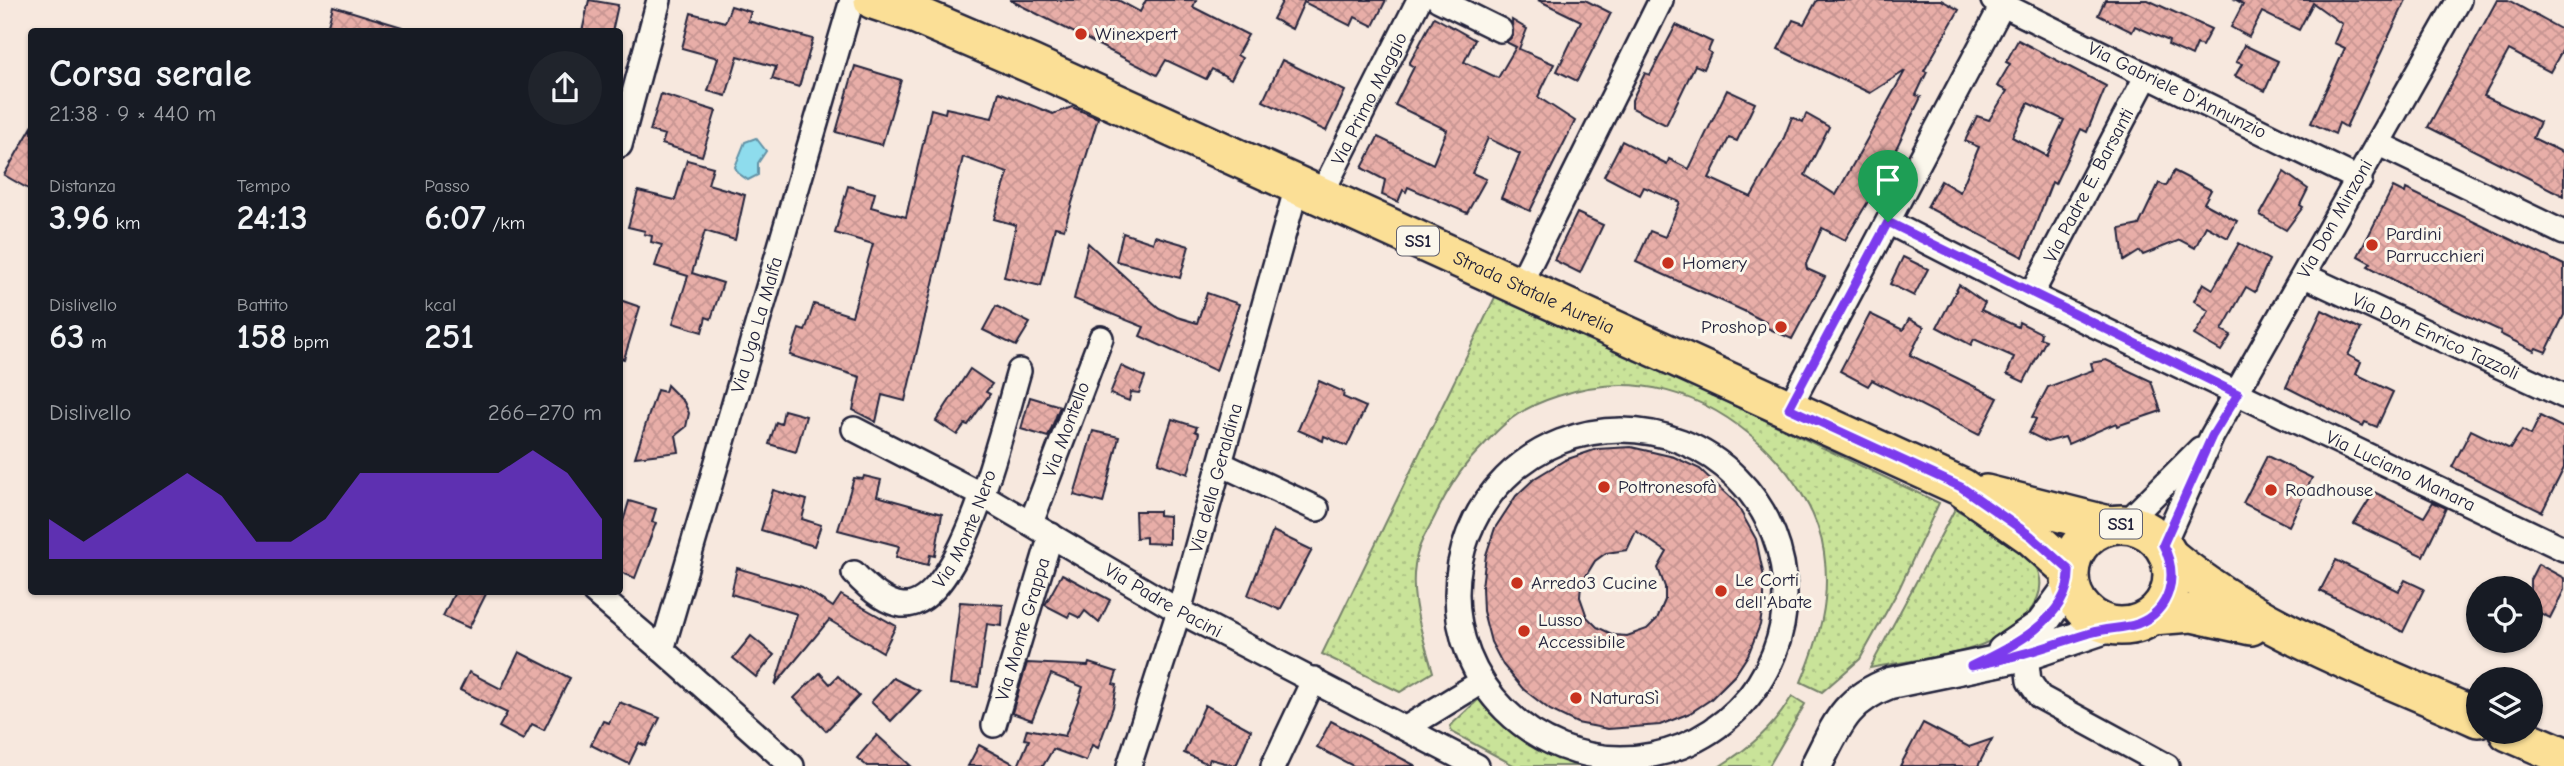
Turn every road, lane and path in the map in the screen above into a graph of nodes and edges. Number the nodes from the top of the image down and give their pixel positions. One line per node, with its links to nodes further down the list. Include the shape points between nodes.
1 (659, 0): 11 (street)
2 (852, 0): 43 (street, Via Ugo La Malfa)
3 (873, 0): 14 (main road, Strada Statale Aurelia / SS1, via 1031,64)
4 (1419, 0): 14 (street, Via Primo Maggio)
5 (1439, 0): 9 (street)
6 (1661, 0): 18 (street)
7 (2459, 0): 12 (street, Via Don Minzoni)
8 (2000, 2): 10 (street, Via Gabriele D'Annunzio); 15 (street)
9 (1500, 30)
10 (2147, 77): 13 (street, Via Gabriele D'Annunzio); 19 (street, Via Padre E. Barsanti)
11 (623, 134)
12 (2379, 144): 13 (street, Via Don Minzoni); 16 (street)
13 (2360, 180): 17 (street, Via Don Minzoni)
14 (1308, 191): 18 (main road, Strada Statale Aurelia / SS1); 27 (street, Via della Geraldina)
15 (1888, 222): 19 (street, Via Luciano Manara); 24 (street)
16 (2564, 233)
17 (2305, 276): 22 (street, Via Don Minzoni); 23 (street, Via Don Enrico Tazzoli)
18 (1519, 286): 24 (main road, Strada Statale Aurelia / SS1)
19 (2031, 295): 22 (street, Via Luciano Manara)
20 (1101, 338): 31 (street, Via Montello)
21 (1019, 371): 29 (street, Via Monte Nero)
22 (2238, 394): 26 (street, Via Don Minzoni); 34 (street, Via Luciano Manara)
23 (2564, 396)
24 (1789, 408): 28 (main road, Strada Statale Aurelia / SS1)
25 (854, 429): 29 (street, Via Padre Pacini)
26 (2212, 436): 32 (street, Via Don Minzoni); 35 (street, Via Don Minzoni)
27 (1221, 464): 30 (street); 39 (street, Via della Geraldina)
28 (1961, 487): 32 (main road, Strada Statale Aurelia / SS1); 37 (main road, Strada Statale Aurelia / SS1, via 2031,536)
29 (982, 495): 31 (street, Via Padre Pacini); 36 (street, Via Monte Nero, via 956,559 925,599 894,602)
30 (1317, 509)
31 (1031, 523): 33 (street, Via Padre Pacini)
32 (2117, 524): 35 (main road, SS1, via 2146,530); 37 (main road, SS1, via 2082,541)
33 (1051, 536): 39 (street, Via Padre Pacini); 49 (street, Via Monte Grappa)
34 (2561, 541)
35 (2166, 551): 40 (main road, via 2171,589); 42 (main road, SS1, via 2222,598)
36 (854, 573)
37 (2069, 578): 41 (main road, SS1, via 2085,612); 45 (street, via 2041,625 2029,636)
38 (598, 595): 43 (street)
39 (1180, 611): 46 (street, Via Padre Pacini); 55 (street, Via della Geraldina)
40 (2152, 616): 41 (main road, SS1, via 2129,626); 42 (main road, SS1, via 2213,616)
41 (2112, 626): 44 (street)
42 (2298, 639): 48 (main road, SS1)
43 (662, 650): 54 (street)
44 (2026, 656): 45 (street); 59 (street, via 2029,681 2040,697)
45 (1971, 666): 58 (street, via 1890,683 1865,693 1844,713)
46 (1314, 679): 50 (street, Via Padre Pacini); 56 (street)
47 (1482, 682): 50 (street); 53 (street, via 1519,721 1554,742); 53 (street, via 1464,644 1456,588 1465,538 1496,488 1523,462 1553,444 1596,431 1642,430 1686,443 1732,472 1764,513 1782,561 1786,606 1768,668 1743,706 1693,743)
48 (2466, 713)
49 (994, 725)
50 (1406, 728): 57 (street, Via Padre Pacini)
51 (2536, 744): 52 (main road)
52 (2564, 756)
53 (1638, 763)
54 (792, 766)
55 (1129, 766)
56 (1272, 766)
57 (1477, 766)
58 (1816, 766)
59 (2167, 766)

